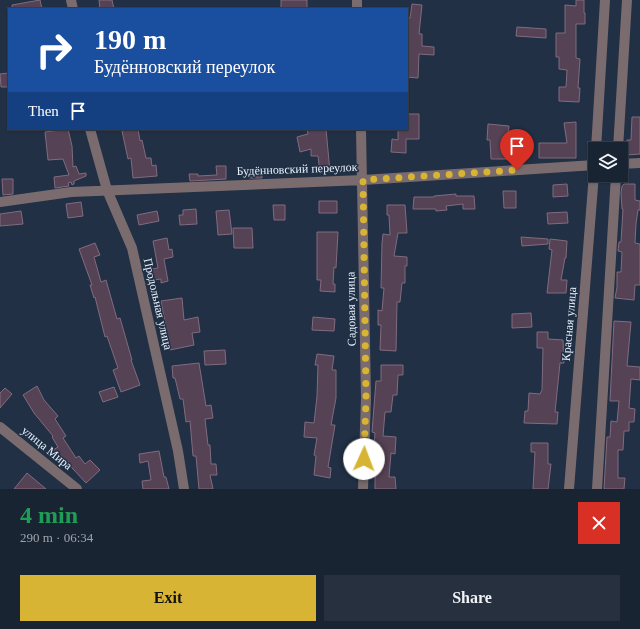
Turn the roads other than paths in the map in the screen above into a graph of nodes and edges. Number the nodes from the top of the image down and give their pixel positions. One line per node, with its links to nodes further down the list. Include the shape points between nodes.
1 (605, 0): 5 (street)
2 (627, 0): 6 (street)
3 (90, 130): 13 (street, Продольная улица)
4 (361, 130): 10 (street, Садовая улица)
5 (596, 142)
6 (618, 142)
7 (640, 163): 8 (street)
8 (628, 164)
9 (588, 165): 10 (street, Будённовский переулок)
10 (363, 180): 13 (street, Будённовский переулок); 18 (street, Садовая улица, via 366,398)
11 (594, 182): 19 (street, Красная улица)
12 (616, 182): 20 (street)
13 (107, 190): 14 (street, Будённовский переулок, via 71,192); 17 (street, Продольная улица, via 132,248)
14 (0, 202)
15 (0, 427): 16 (street, улица Мира)
16 (77, 489)
17 (184, 489)
18 (363, 489)
19 (569, 489)
20 (597, 489)

